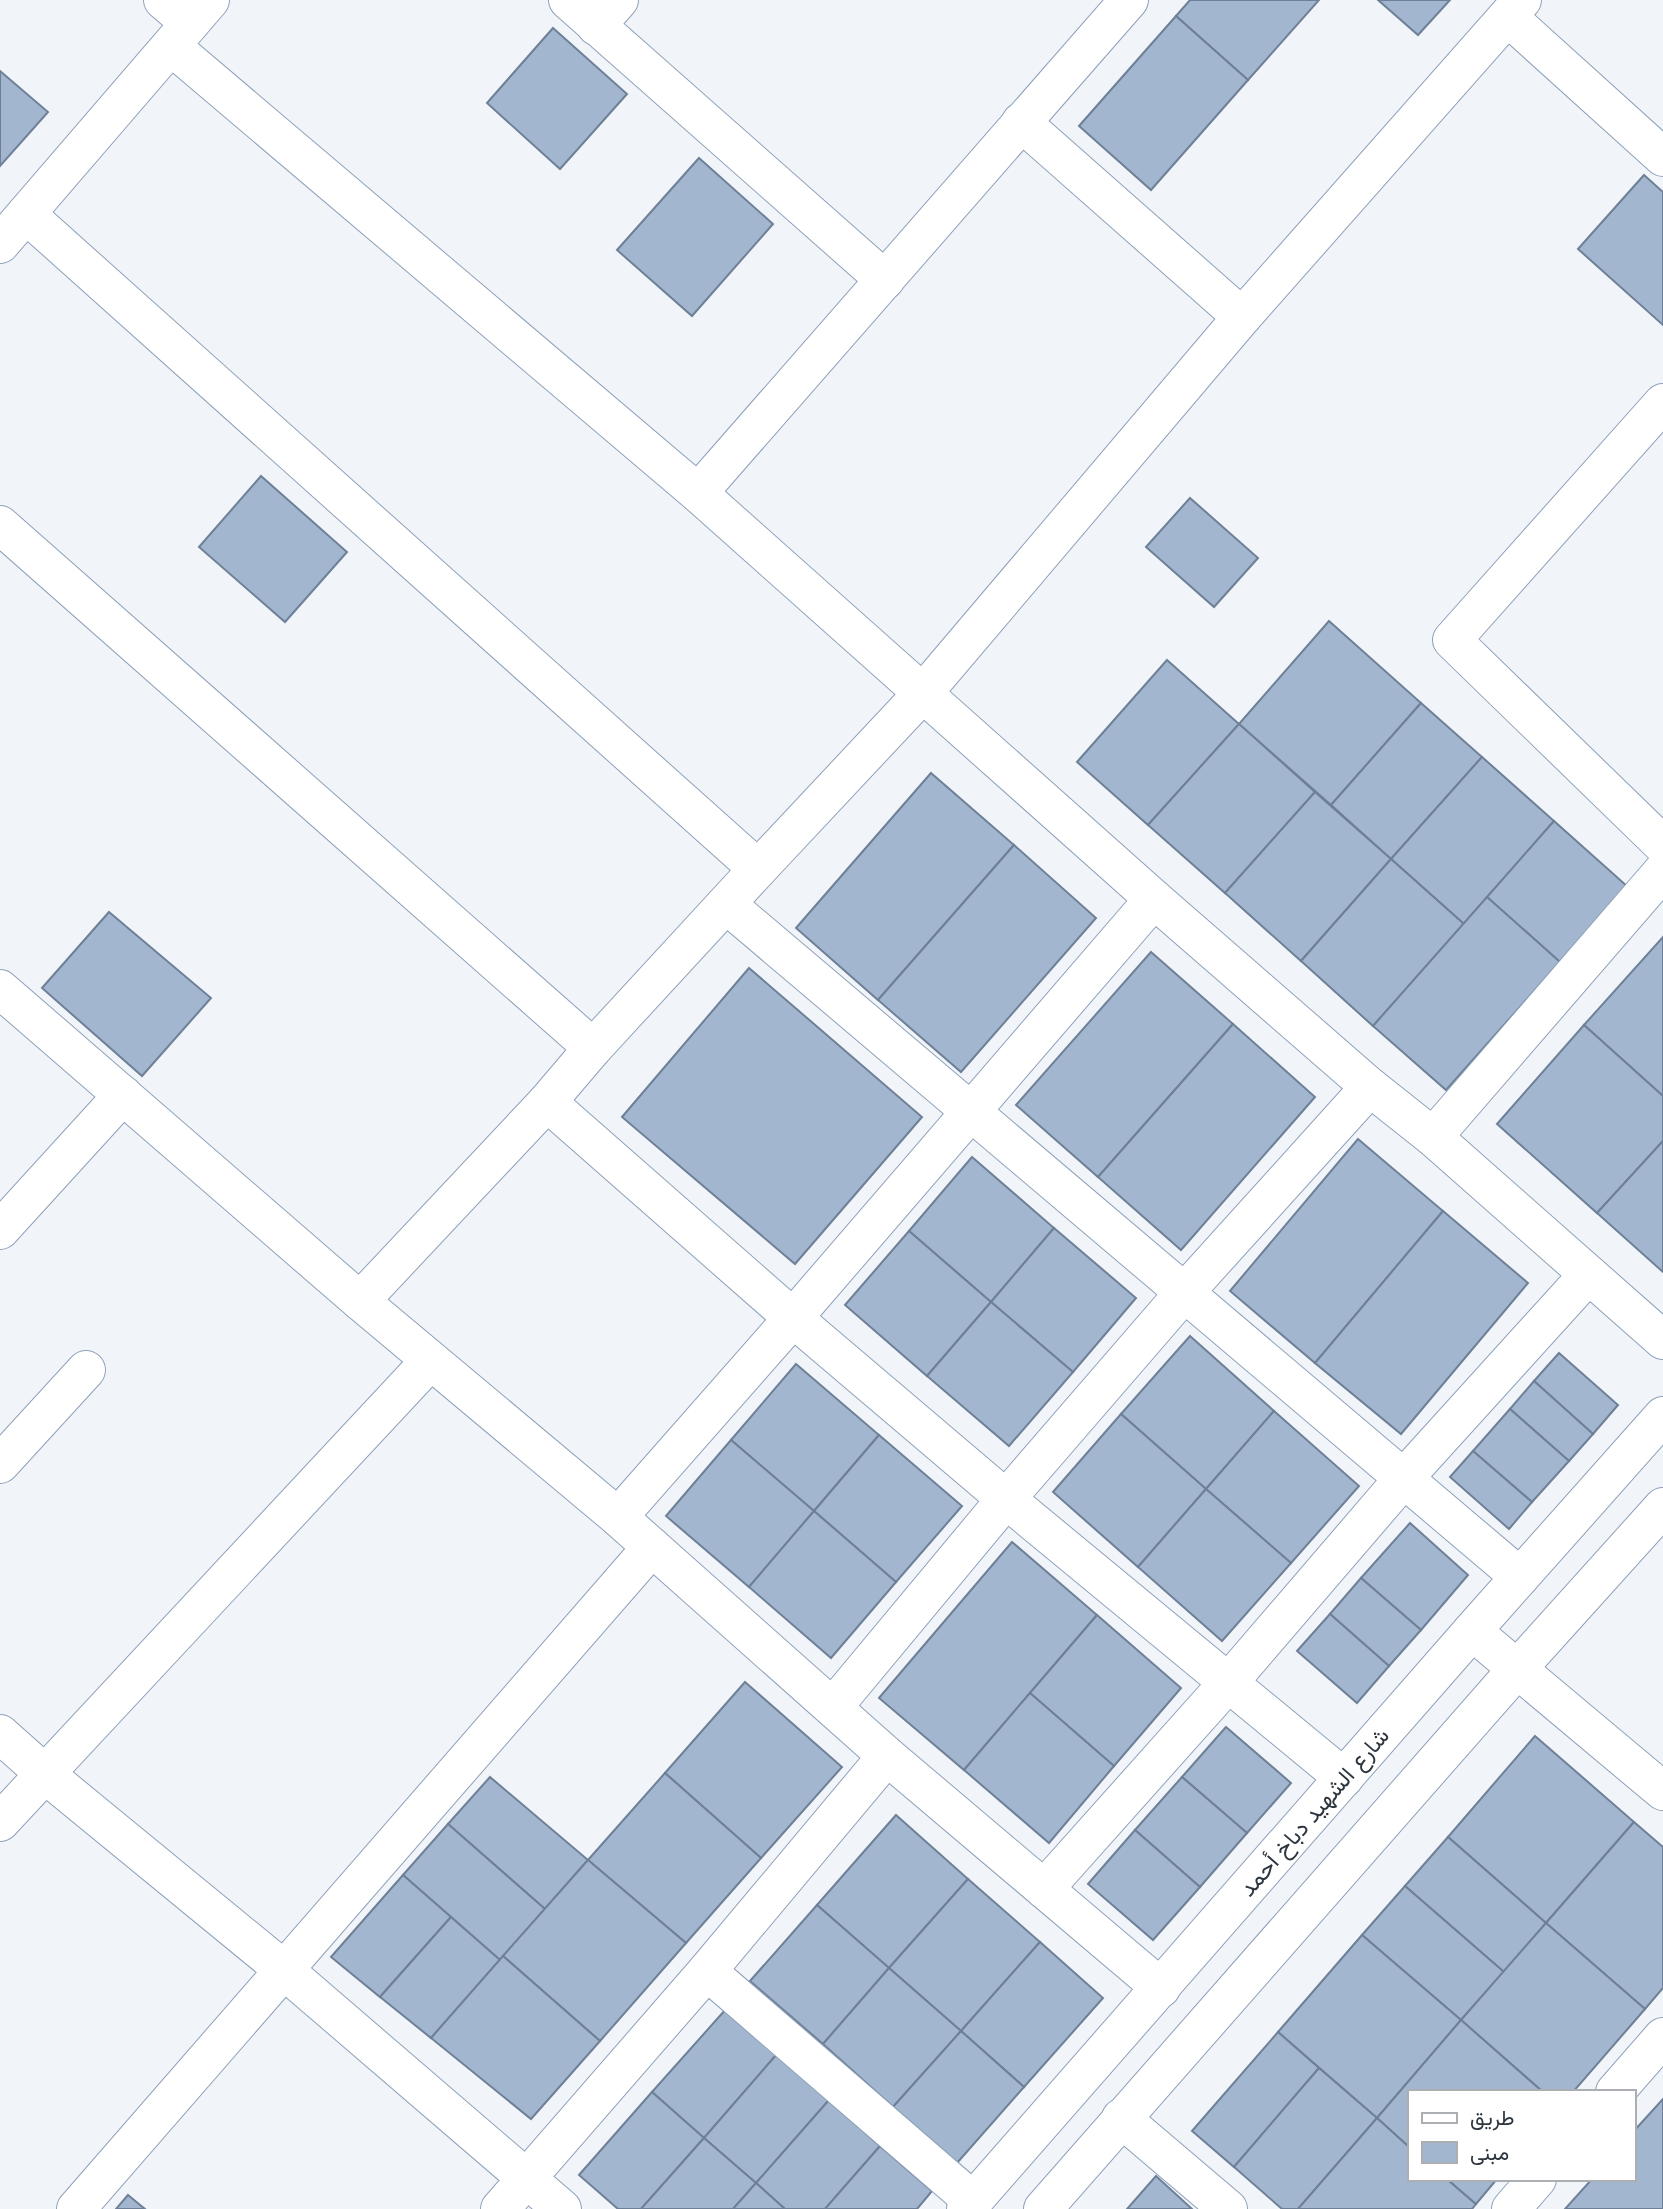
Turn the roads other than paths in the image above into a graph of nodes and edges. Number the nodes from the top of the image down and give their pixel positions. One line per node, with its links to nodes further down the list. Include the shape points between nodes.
1 (568, 0): 4 (street)
2 (1129, 0): 6 (street)
3 (1515, 8): 7 (street); 11 (street)
4 (608, 13): 10 (street)
5 (184, 17): 8 (street); 13 (street)
6 (1021, 122): 10 (street); 11 (street)
7 (1663, 157)
8 (26, 214): 9 (street); 17 (street)
9 (0, 244)
10 (885, 280): 13 (street)
11 (1242, 317): 15 (street)
12 (1663, 403): 16 (street, via 1452,640)
13 (698, 493): 15 (street)
14 (0, 525): 22 (street)
15 (923, 693): 17 (street); 19 (street)
16 (1663, 845)
17 (758, 869): 20 (street)
18 (1663, 871): 27 (street)
19 (1154, 899): 23 (street); 26 (street)
20 (726, 904): 22 (street); 26 (street)
21 (0, 989): 24 (street)
22 (593, 1048): 25 (street)
23 (1370, 1087): 27 (street); 30 (street)
24 (123, 1095): 28 (street); 31 (street)
25 (547, 1102): 31 (street); 32 (street)
26 (972, 1112): 30 (street); 32 (street)
27 (1433, 1137): 29 (street)
28 (0, 1230)
29 (1588, 1275): 33 (street); 38 (street)
30 (1184, 1293): 38 (street); 39 (street)
31 (360, 1301): 34 (street)
32 (793, 1318): 39 (street); 41 (street)
33 (1663, 1340)
34 (430, 1361): 41 (street); 50 (street)
35 (86, 1370): 37 (street)
36 (1663, 1416): 43 (street, شارع الشهيد دباخ أحمد)
37 (0, 1464)
38 (1404, 1478): 43 (street); 46 (street)
39 (1006, 1499): 46 (street); 47 (street)
40 (1663, 1507): 45 (street)
41 (618, 1517): 42 (street)
42 (652, 1547): 47 (street); 55 (street)
43 (1520, 1577): 44 (street, شارع الشهيد دباخ أحمد)
44 (1472, 1631): 45 (street); 51 (street, شارع الشهيد دباخ أحمد)
45 (1518, 1668): 52 (street); 60 (street)
46 (1228, 1683): 51 (street); 54 (street)
47 (833, 1707): 49 (street)
48 (0, 1734): 50 (street)
49 (887, 1756): 54 (street); 56 (street)
50 (45, 1773): 53 (street); 55 (street)
51 (1344, 1778): 57 (street, شارع الشهيد دباخ أحمد)
52 (1663, 1791)
53 (0, 1822)
54 (1044, 1889): 57 (street)
55 (284, 1970): 61 (street); 64 (street)
56 (706, 1971): 61 (street); 63 (street)
57 (1161, 1988): 63 (street, شارع الشهيد دباخ أحمد)
58 (1659, 2049): 59 (street)
59 (1617, 2090)
60 (1121, 2118): 67 (street); 68 (street)
61 (526, 2179): 65 (street); 66 (street)
62 (1535, 2181): 69 (street)
63 (970, 2205)
64 (76, 2209)
65 (500, 2209)
66 (562, 2209)
67 (1043, 2209)
68 (1228, 2209)
69 (1511, 2209)

